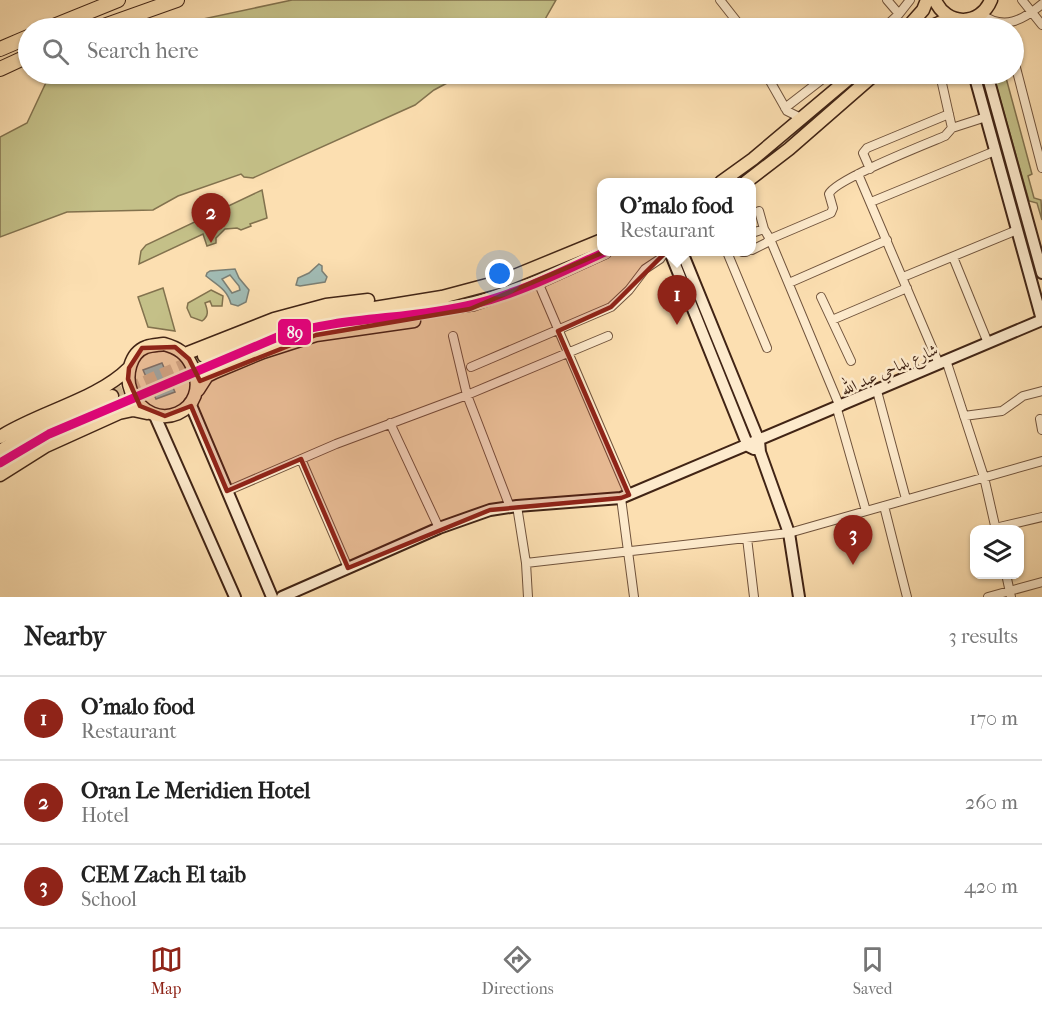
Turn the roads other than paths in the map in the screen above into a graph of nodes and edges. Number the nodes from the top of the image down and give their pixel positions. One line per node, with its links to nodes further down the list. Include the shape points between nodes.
1 (108, 0): 16 (highway)
2 (118, 0): 17 (highway)
3 (158, 0): 18 (highway)
4 (177, 0): 19 (highway)
5 (720, 0): 20 (street)
6 (887, 0): 14 (street)
7 (910, 0): 14 (street)
8 (927, 0): 22 (main road)
9 (935, 0): 23 (main road)
10 (991, 0): 15 (main road)
11 (1022, 0): 13 (street)
12 (1042, 4): 13 (street)
13 (1031, 13): 27 (street); 28 (street)
14 (899, 14): 21 (street)
15 (981, 14): 24 (main road); 25 (main road); 26 (street)
16 (73, 18)
17 (75, 18)
18 (114, 18)
19 (126, 18)
20 (734, 18)
21 (895, 18)
22 (915, 18)
23 (950, 18)
24 (974, 18)
25 (980, 18)
26 (986, 18)
27 (1021, 18)
28 (1042, 25)
29 (18, 41): 30 (highway)
30 (0, 49)
31 (18, 61): 32 (highway)
32 (0, 69)
33 (772, 84): 41 (street)
34 (817, 84): 41 (street)
35 (842, 84): 44 (main road)
36 (864, 84): 51 (main road)
37 (942, 84): 42 (street)
38 (977, 84): 43 (main road)
39 (990, 84): 67 (main road)
40 (1020, 84): 47 (street)
41 (785, 108): 44 (street)
42 (949, 114): 45 (street); 48 (street, via 867,148 863,153)
43 (986, 117): 45 (street); 46 (main road)
44 (801, 118): 50 (main road)
45 (952, 128): 48 (street, via 945,136)
46 (995, 151): 52 (street); 55 (main road)
47 (1041, 163)
48 (870, 169): 49 (street)
49 (858, 174): 52 (street); 57 (street, via 830,191 831,213)
50 (728, 178)
51 (752, 178)
52 (871, 202): 58 (street)
53 (759, 211): 54 (street)
54 (764, 229): 56 (street); 57 (street)
55 (1017, 231): 66 (street); 76 (main road)
56 (756, 232)
57 (770, 239): 60 (street); 70 (street)
58 (887, 240): 68 (street); 70 (street)
59 (597, 242): 72 (main road, via 502,281)
60 (756, 248)
61 (597, 256): 69 (main road)
62 (662, 256): 77 (street, via 645,269 611,308)
63 (672, 256): 100 (main road)
64 (684, 256): 100 (main road)
65 (729, 256): 81 (street)
66 (953, 257): 68 (street); 80 (street)
67 (1042, 273)
68 (903, 277): 71 (street)
69 (538, 282): 74 (main road); 77 (street)
70 (789, 283): 93 (street)
71 (907, 288): 75 (street); 85 (street)
72 (441, 297): 74 (main road, via 313,318 264,332 206,361 306,328 456,308); 83 (main road, via 362,301 309,309 263,322)
73 (821, 297): 75 (street)
74 (492, 299): 88 (main road, via 448,316 342,330 291,342 207,376)
75 (832, 320): 84 (street)
76 (1042, 320): 80 (main road, شارع بلماحي عبد الله)
77 (558, 331): 82 (street); 86 (street)
78 (453, 336): 91 (street)
79 (608, 336): 82 (street)
80 (988, 343): 85 (main road, شارع بلماحي عبد الله)
81 (767, 348)
82 (568, 353): 91 (street); 108 (street)
83 (185, 354): 87 (main road, via 164,344 148,346 134,357); 88 (main road, via 194,369)
84 (851, 361)
85 (943, 362): 89 (main road, شارع بلماحي عبد الله); 95 (street)
86 (471, 367)
87 (129, 368): 94 (main road, via 129,386 135,400); 99 (main road, via 113,383 26,421)
88 (198, 390): 92 (main road)
89 (877, 391): 93 (main road, شارع بلماحي عبد الله); 109 (street)
90 (1042, 391): 95 (street, via 1023,396 1002,411)
91 (467, 395): 97 (street); 111 (street)
92 (190, 403): 94 (main road, via 176,414); 107 (main road)
93 (838, 408): 100 (main road, شارع بلماحي عبد الله); 112 (street)
94 (152, 414): 105 (main road, via 119,412 46,446); 125 (main road)
95 (964, 416): 106 (street)
96 (1040, 419): 98 (street)
97 (390, 423): 102 (street); 116 (street)
98 (1042, 430)
99 (0, 437)
100 (756, 446): 108 (main road, شارع بلماحي عبد الله); 117 (main road)
101 (0, 451): 104 (main road, via 44,425 114,400)
102 (300, 459): 107 (street); 121 (street)
103 (1042, 460): 106 (street)
104 (0, 463)
105 (0, 476)
106 (984, 477): 109 (street); 114 (street)
107 (227, 491): 126 (main road)
108 (625, 497): 111 (main road, شارع بلماحي عبد الله); 119 (street)
109 (906, 499): 110 (street)
110 (884, 506): 112 (street); 132 (street)
111 (514, 507): 116 (main road, شارع بلماحي عبد الله, via 490,510); 120 (street)
112 (866, 511): 117 (street)
113 (1042, 517): 115 (street)
114 (995, 525)
115 (1011, 525)
116 (439, 528): 121 (main road, شارع بلماحي عبد الله)
117 (789, 533): 118 (street); 131 (main road)
118 (747, 538): 119 (street); 130 (street)
119 (629, 552): 120 (street); 129 (street)
120 (526, 563): 128 (street)
121 (348, 568): 127 (main road, شارع بلماحي عبد الله)
122 (1007, 579): 124 (street)
123 (1042, 582): 124 (street)
124 (1010, 594): 133 (street)
125 (235, 597)
126 (272, 597)
127 (282, 597)
128 (528, 597)
129 (634, 597)
130 (754, 597)
131 (799, 597)
132 (907, 597)
133 (988, 597)

